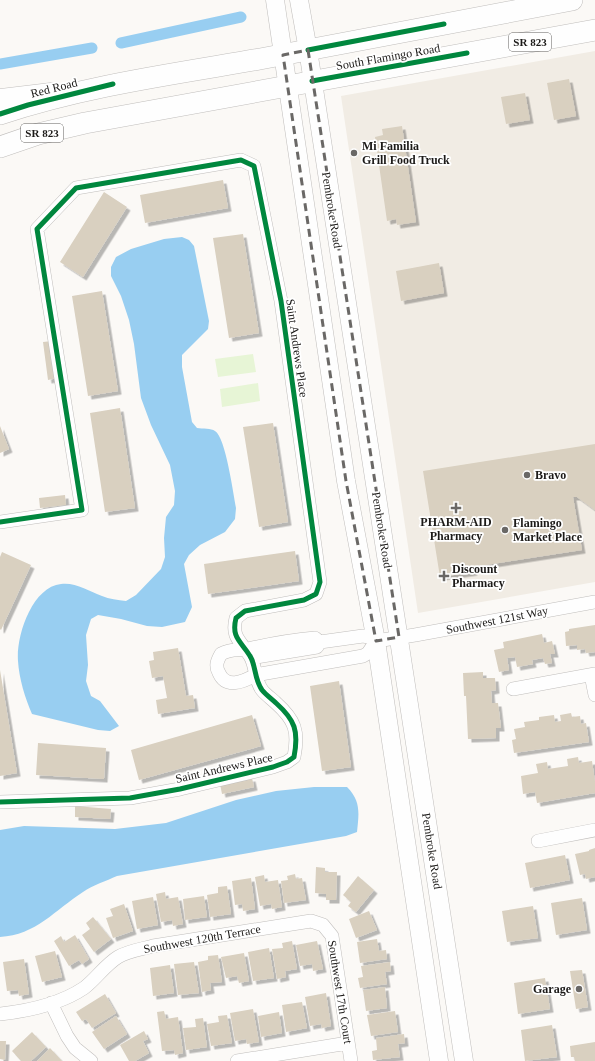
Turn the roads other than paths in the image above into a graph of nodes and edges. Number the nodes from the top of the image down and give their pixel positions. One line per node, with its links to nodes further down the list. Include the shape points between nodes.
1 (275, 0): 6 (main road, Pembroke Road)
2 (299, 0): 5 (main road, Pembroke Road)
3 (572, 0): 5 (highway, South Flamingo Road / SR 823)
4 (595, 30): 7 (highway, South Flamingo Road / SR 823)
5 (308, 50): 6 (highway, South Flamingo Road / SR 823); 7 (main road, Pembroke Road)
6 (283, 55): 8 (highway, South Flamingo Road / SR 823); 9 (main road, Pembroke Road)
7 (312, 80): 9 (highway, South Flamingo Road / SR 823); 15 (main road, Pembroke Road)
8 (113, 84): 10 (main road, South Flamingo Road); 11 (highway, Red Road / SR 823)
9 (287, 85): 12 (highway, South Flamingo Road / SR 823, via 85,123 38,134); 16 (main road, Pembroke Road, via 346,481)
10 (0, 98)
11 (0, 114)
12 (0, 147)
13 (0, 522): 17 (street, Saint Andrews Place, via 82,510 37,229 76,188 241,160 254,166 281,301 320,582 316,594 304,600 245,611 236,618 234,627 237,638)
14 (595, 602): 15 (street, Southwest 121st Way)
15 (399, 637): 16 (street, Southwest 121st Way); 33 (main road, Pembroke Road)
16 (376, 641): 17 (street, via 363,636 320,642 316,647); 19 (street, via 362,657); 32 (main road, Pembroke Road)
17 (248, 654): 19 (street, Saint Andrews Place); 19 (street, via 233,650 221,654 217,661 217,669 226,682 240,682)
18 (593, 674): 20 (street); 21 (street)
19 (255, 675): 22 (street, Saint Andrews Place, via 262,690 288,714 294,726 297,742 294,756 287,762 180,789 130,798)
20 (513, 689)
21 (595, 695)
22 (0, 802)
23 (595, 830): 24 (street)
24 (538, 841)
25 (323, 925): 26 (street, Southwest 120th Terrace, via 311,921 139,950 118,957 84,988); 28 (street, Southwest 17th Court, via 332,936)
26 (51, 1003): 27 (street, Southwest 120th Terrace, via 31,1010); 29 (street, via 75,1048)
27 (0, 1014)
28 (348, 1043): 30 (street); 31 (street, Southwest 17th Court)
29 (91, 1061)
30 (237, 1061)
31 (351, 1061)
32 (438, 1061)
33 (464, 1061)

